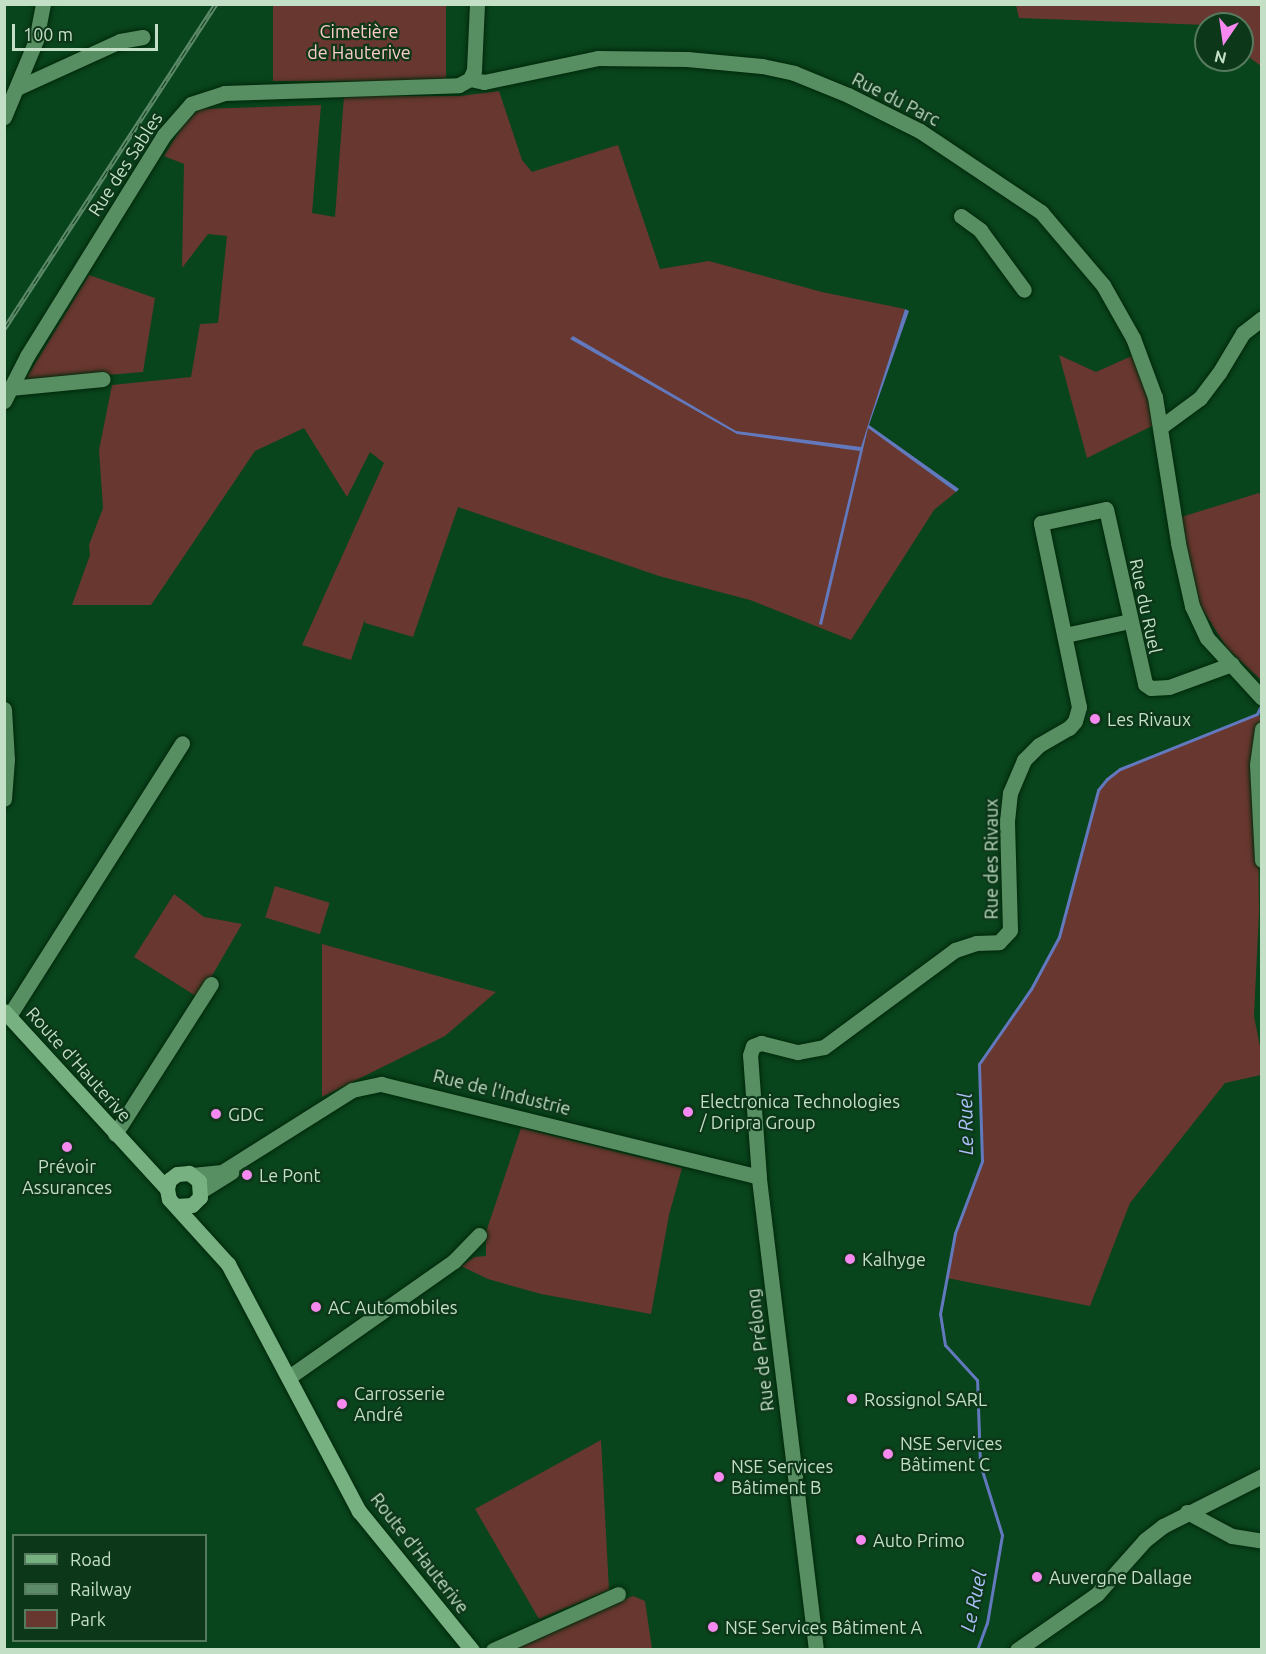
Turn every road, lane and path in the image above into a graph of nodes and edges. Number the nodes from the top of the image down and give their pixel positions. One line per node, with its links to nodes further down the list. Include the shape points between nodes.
1 (43, 4): 5 (street, via 36,40)
2 (477, 4): 4 (street, via 476,55)
3 (143, 37): 5 (street, via 120,41)
4 (470, 79): 11 (street, Rue des Sables, via 459,86 443,88 224,93 191,104 164,135 27,356); 12 (street, Rue du Parc, via 484,82 598,58 687,59 762,66 794,73 920,131 1041,212 1103,285 1133,338)
5 (17, 88): 6 (street)
6 (4, 117)
7 (961, 216): 8 (street, via 980,230)
8 (1024, 290)
9 (1262, 318): 12 (street, via 1243,333 1200,398)
10 (104, 379): 11 (street)
11 (7, 395)
12 (1162, 426): 16 (street, Rue du Parc, via 1178,543 1192,606 1207,638)
13 (1041, 523): 14 (street, Rue du Ruel, via 1106,509); 15 (street, Rue des Rivaux)
14 (1130, 621): 15 (street); 16 (street, Rue du Ruel, via 1142,678 1151,688 1168,687)
15 (1065, 635): 25 (street, Rue des Rivaux, via 1078,714 1069,728 1039,745 1024,759 1016,773 1007,821 1010,926 1005,938 955,950 824,1047 798,1052 761,1043)
16 (1232, 664): 17 (street, Rue du Parc)
17 (1262, 698)
18 (4, 709): 21 (street)
19 (1262, 729): 22 (street, via 1257,765)
20 (182, 743): 24 (street)
21 (4, 799)
22 (1262, 860)
23 (211, 984): 26 (street)
24 (7, 1013): 26 (main road, Route d'Hauterive)
25 (753, 1047): 29 (street, Rue de Prélong, via 750,1055)
26 (120, 1139): 28 (main road, Route d'Hauterive, via 162,1168); 30 (main road, Route d'Hauterive)
27 (252, 1155): 28 (street, Rue de l'Industrie, via 222,1172); 29 (street, Rue de l'Industrie, via 352,1090 381,1084); 31 (street, Rue de l'Industrie)
28 (184, 1174): 30 (main road, via 169,1180); 31 (main road, via 199,1181)
29 (759, 1177): 42 (street, Rue de Prélong)
30 (166, 1189): 32 (main road)
31 (200, 1194): 32 (main road, via 192,1205); 34 (main road, Route d'Hauterive, via 201,1215)
32 (176, 1206): 34 (main road, Route d'Hauterive)
33 (479, 1235): 35 (street, via 454,1262)
34 (223, 1257): 35 (main road, Route d'Hauterive, via 248,1296)
35 (289, 1377): 40 (main road, Route d'Hauterive, via 359,1511)
36 (1262, 1476): 37 (street)
37 (1187, 1512): 38 (street, via 1232,1536); 43 (street, via 1145,1540 1085,1604)
38 (1262, 1541)
39 (618, 1594): 41 (street)
40 (472, 1650)
41 (493, 1650)
42 (816, 1650)
43 (1017, 1650)

